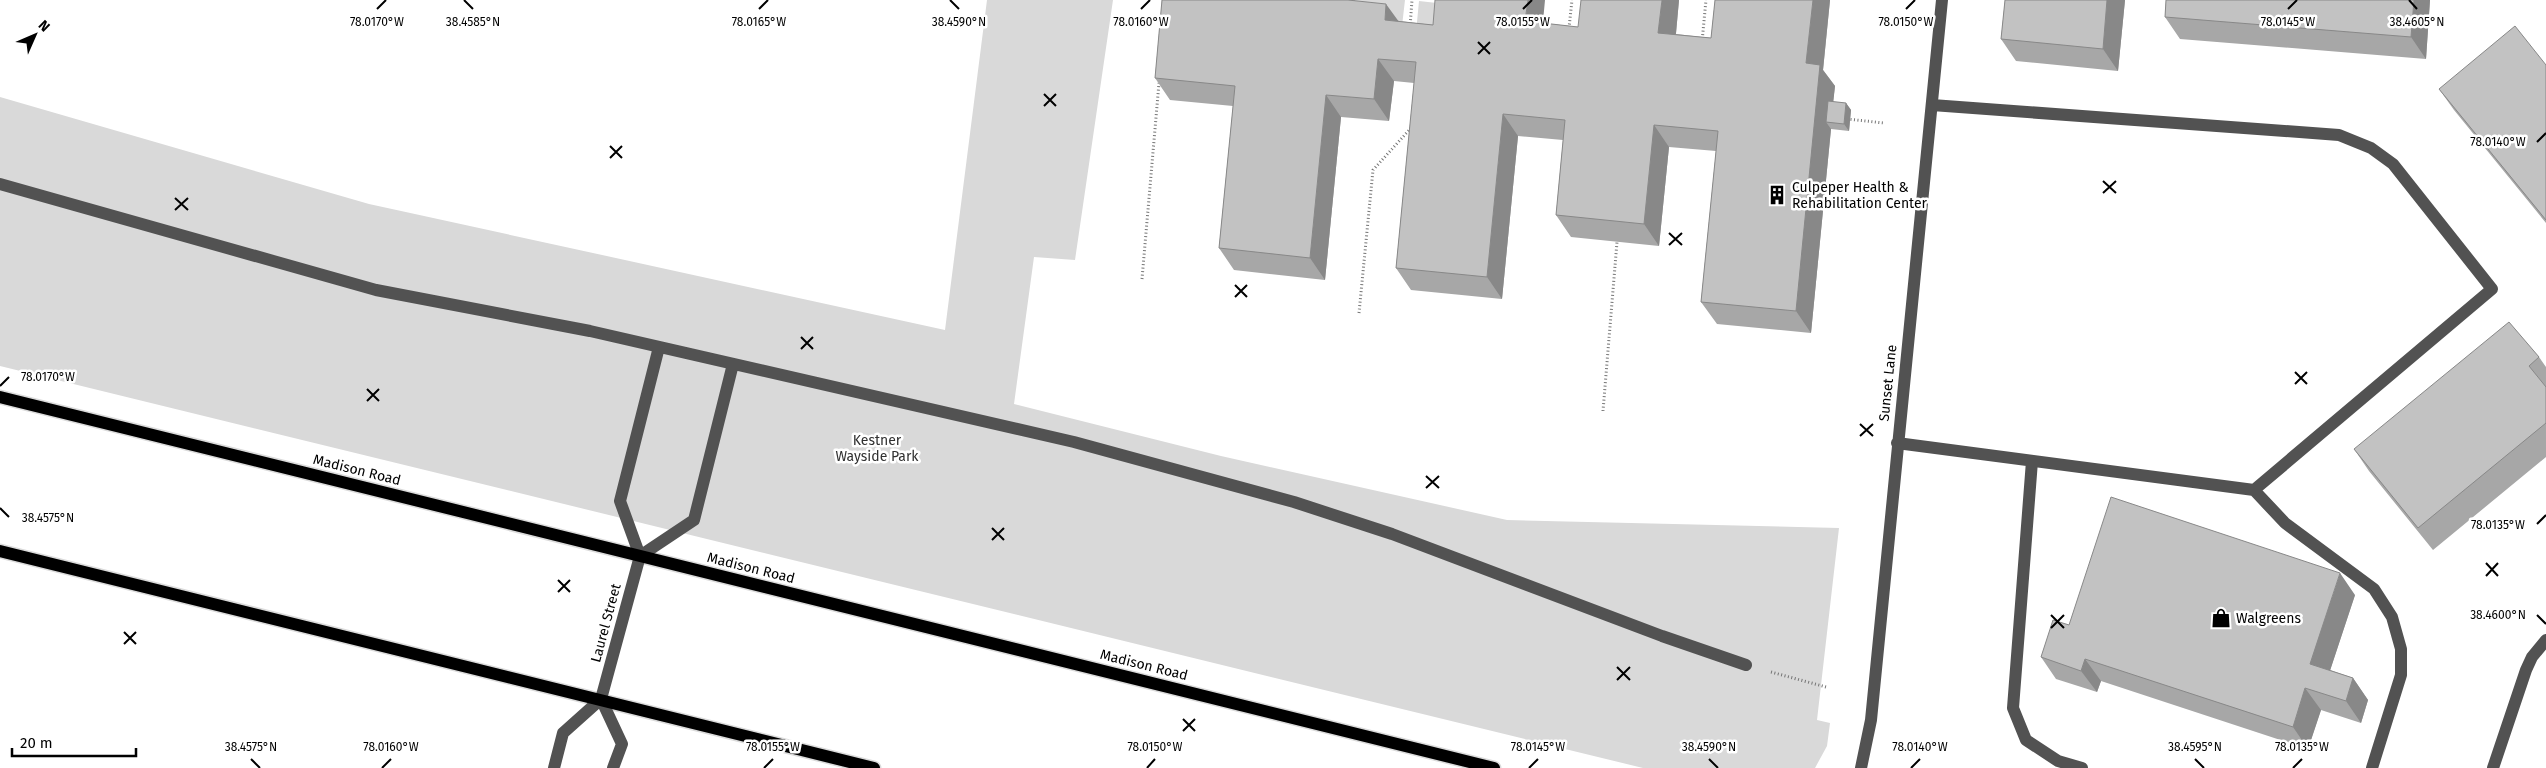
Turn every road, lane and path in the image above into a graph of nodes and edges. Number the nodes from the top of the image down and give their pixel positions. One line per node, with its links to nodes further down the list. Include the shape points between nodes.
1 (1412, 0): 5 (path)
2 (1572, 0): 6 (path)
3 (1706, 0): 7 (path)
4 (1942, 0): 9 (street, Sunset Lane)
5 (1409, 34)
6 (1568, 37)
7 (1702, 48)
8 (1160, 79): 15 (path)
9 (1932, 105): 21 (street, Sunset Lane); 23 (street, via 2339,135 2371,148 2393,164 2492,289)
10 (1412, 119): 16 (path, via 1411,128 1373,170)
11 (1841, 119): 12 (path)
12 (1884, 124)
13 (0, 184): 17 (street, via 376,290)
14 (1617, 242): 20 (path)
15 (1142, 279)
16 (1359, 313)
17 (659, 347): 18 (street); 25 (street, via 620,501)
18 (733, 364): 25 (street, via 694,520); 27 (street, via 1074,442 1294,502 1392,534)
19 (0, 397): 25 (main road, Madison Road)
20 (1603, 411)
21 (1897, 443): 22 (street); 34 (street, Sunset Lane, via 1871,720)
22 (2032, 461): 23 (street); 35 (street, via 2014,708 2026,740 2058,761)
23 (2254, 490): 36 (street, via 2285,523 2374,589 2392,617 2401,649 2401,675)
24 (0, 551): 29 (main road)
25 (640, 556): 29 (street, Laurel Street); 33 (main road, Madison Road)
26 (2546, 640): 37 (street, via 2526,670)
27 (1746, 665): 28 (path)
28 (1826, 687)
29 (601, 699): 30 (street, via 563,733); 31 (street, via 622,744); 32 (main road)
30 (554, 768)
31 (613, 768)
32 (874, 768)
33 (1494, 768)
34 (1861, 768)
35 (2082, 768)
36 (2372, 768)
37 (2493, 768)

